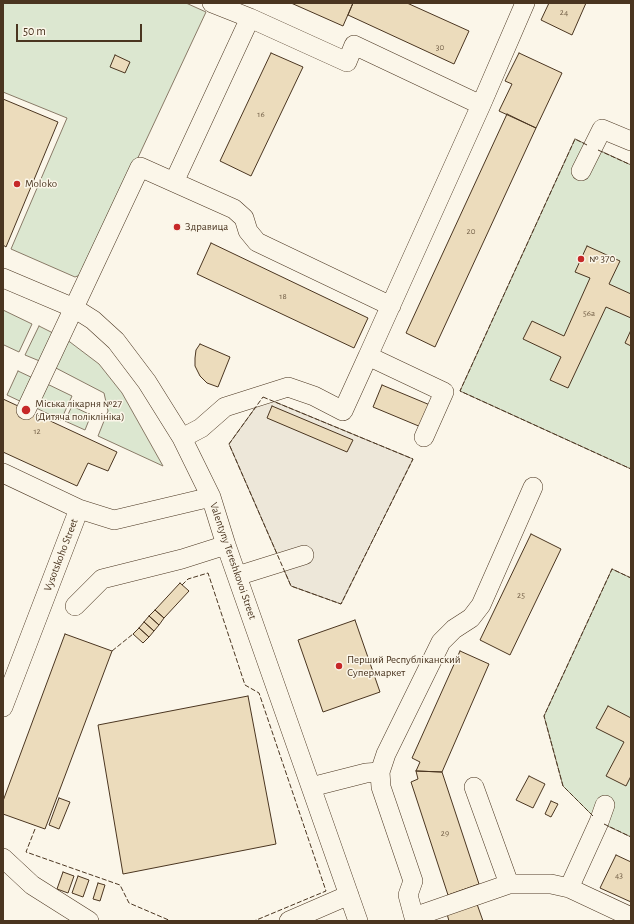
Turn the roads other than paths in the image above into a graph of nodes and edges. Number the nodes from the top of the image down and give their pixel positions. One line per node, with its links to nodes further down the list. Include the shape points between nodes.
1 (212, 3): 3 (street)
2 (525, 3): 4 (street)
3 (250, 18): 4 (street, via 348,62 354,45); 7 (street)
4 (481, 105): 9 (street)
5 (631, 142): 6 (street, via 602,129)
6 (581, 171)
7 (174, 182): 9 (street, via 234,209 244,218 248,231 257,242); 10 (street, via 140,167)
8 (3, 278): 10 (street, Valentyny Tereshkovoi Street)
9 (391, 306): 11 (street)
10 (74, 308): 12 (street); 14 (street, Valentyny Tereshkovoi Street, via 116,340 147,382)
11 (368, 356): 13 (street, via 444,392); 14 (street, via 343,411 314,396 288,387 225,407 201,428)
12 (26, 410)
13 (424, 437)
14 (182, 438): 17 (street, Valentyny Tereshkovoi Street)
15 (3, 473): 18 (street)
16 (533, 488): 24 (street, via 481,605 471,618 454,629 441,642 386,754)
17 (211, 497): 18 (street, Vysotskoho Street, via 114,520); 19 (street, Valentyny Tereshkovoi Street)
18 (79, 509): 23 (street, Vysotskoho Street)
19 (226, 545): 21 (street, Valentyny Tereshkovoi Street); 22 (street, via 182,560 102,579)
20 (304, 555): 21 (street)
21 (237, 576): 25 (street, Valentyny Tereshkovoi Street)
22 (75, 606)
23 (3, 707)
24 (380, 772): 25 (street); 33 (street, via 381,787 413,881 408,895)
25 (311, 787): 31 (street, Valentyny Tereshkovoi Street)
26 (474, 787): 29 (street)
27 (605, 805): 30 (street)
28 (3, 858): 34 (street, via 32,885)
29 (509, 884): 30 (street, via 551,884); 33 (street)
30 (569, 888): 32 (street)
31 (348, 895): 35 (street); 36 (street, Valentyny Tereshkovoi Street)
32 (631, 917)
33 (415, 919)
34 (89, 921)
35 (289, 921)
36 (358, 921)

